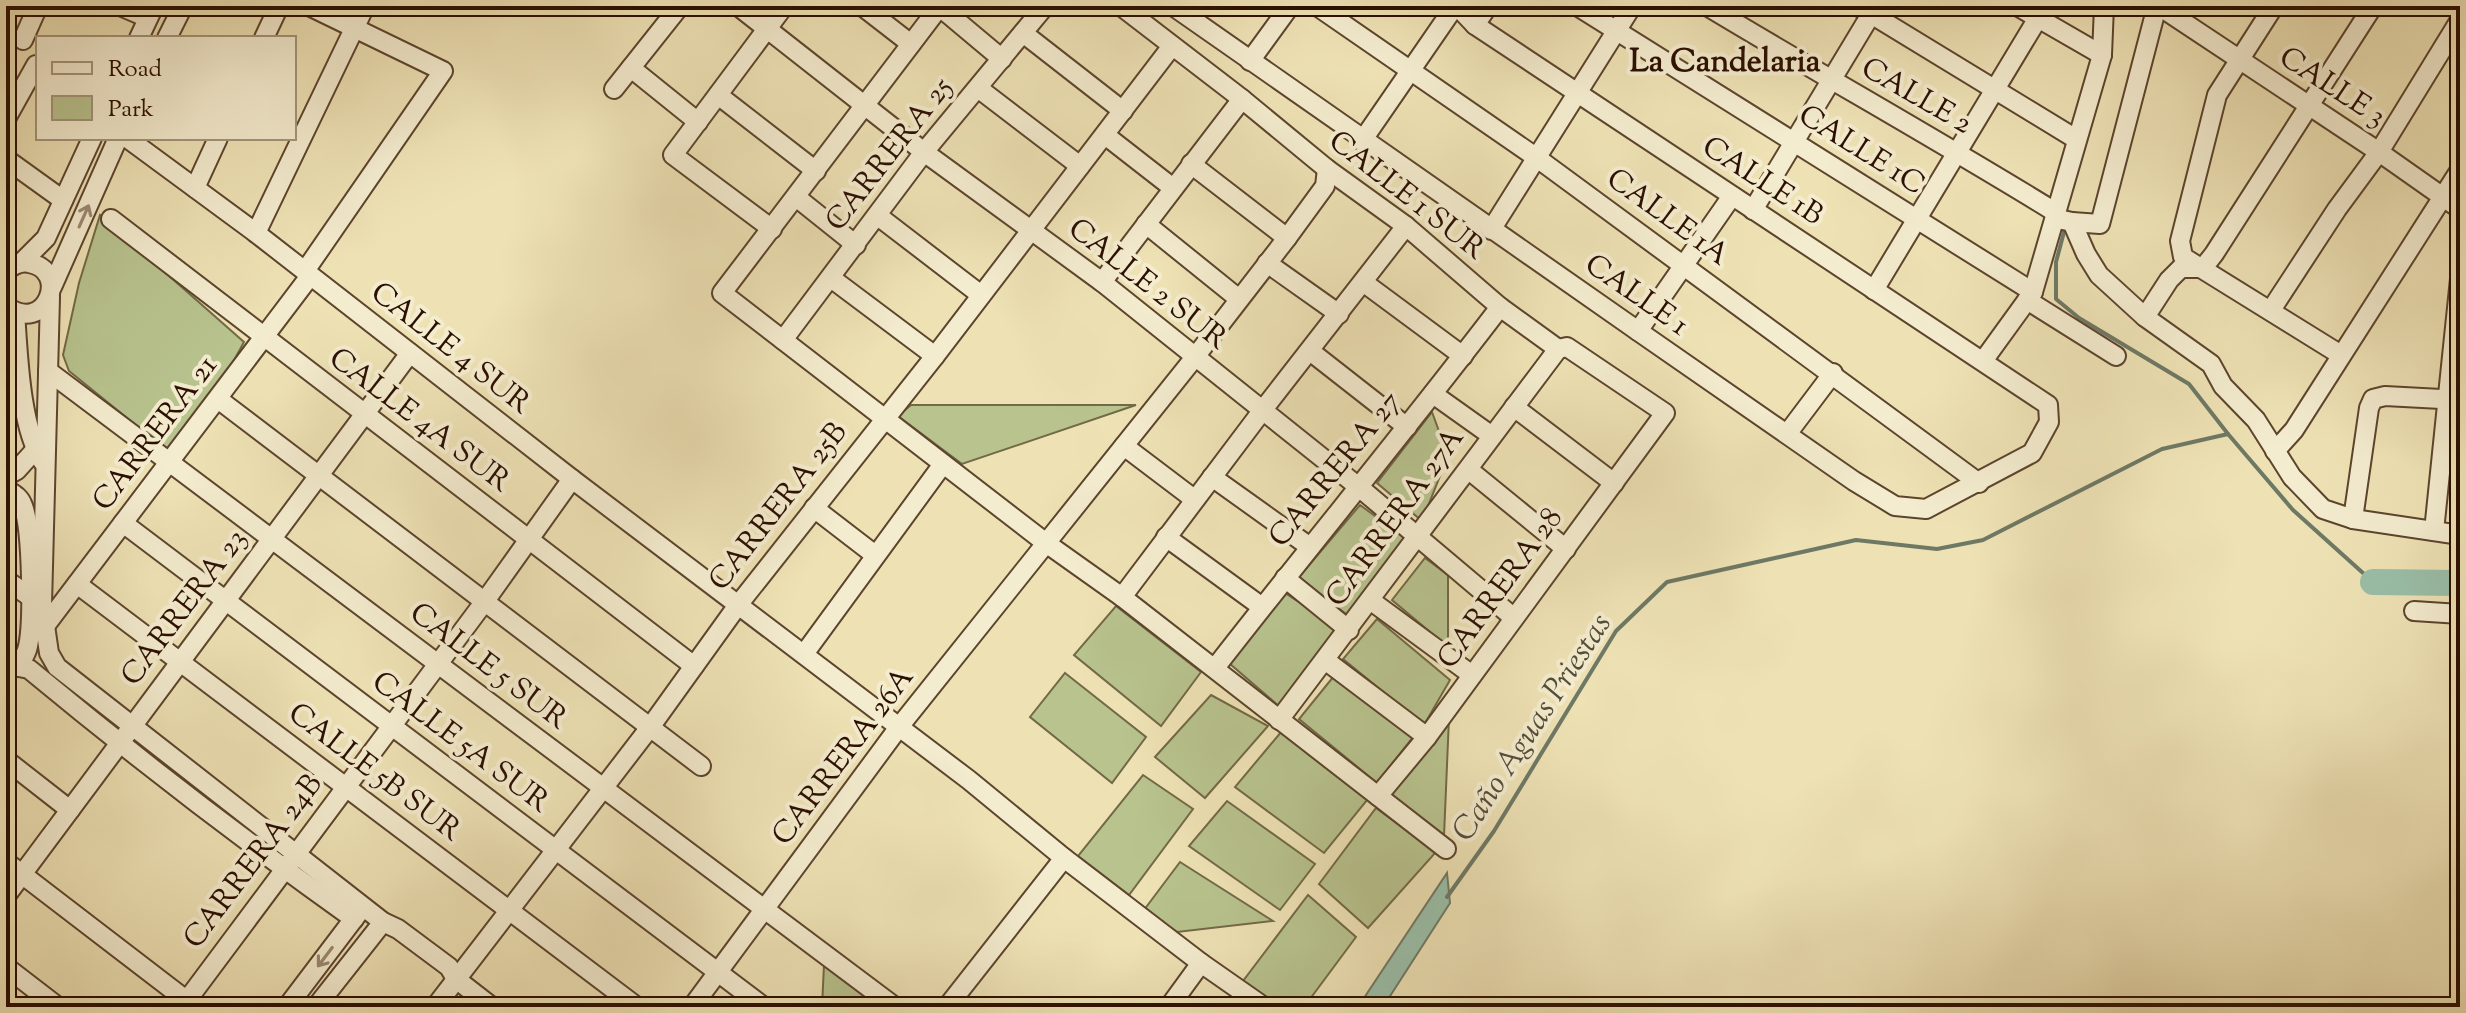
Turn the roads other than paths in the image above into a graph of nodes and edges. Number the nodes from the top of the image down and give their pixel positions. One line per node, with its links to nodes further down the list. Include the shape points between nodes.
1 (38, 6): 39 (street)
2 (120, 6): 28 (street)
3 (183, 6): 37 (street)
4 (279, 6): 38 (street)
5 (309, 6): 32 (street)
6 (365, 6): 32 (street)
7 (680, 6): 47 (street)
8 (738, 6): 33 (street, CALLE 2 SUR)
9 (784, 6): 33 (street)
10 (862, 6): 40 (street)
11 (940, 6): 40 (street); 43 (street)
12 (1045, 6): 35 (street, CARRERA 25)
13 (1121, 6): 41 (street, CALLE 1 SUR)
14 (1173, 6): 45 (street, CALLE 1)
15 (1290, 6): 45 (street)
16 (1317, 6): 48 (street, CALLE 1A)
17 (1456, 6): 31 (street, CALLE 1B); 48 (street)
18 (1488, 6): 31 (street)
19 (1577, 6): 34 (street, CALLE 1C)
20 (1632, 6): 34 (street)
21 (1707, 6): 49 (street, CALLE 2)
22 (2017, 6): 29 (street)
23 (2104, 6): 42 (street)
24 (2274, 6): 44 (street)
25 (2373, 6): 56 (street)
26 (2167, 8): 44 (street, CALLE 3); 91 (street, via 2100,224)
27 (1869, 9): 49 (street); 52 (street)
28 (151, 12): 36 (street)
29 (2038, 18): 42 (street); 52 (street)
30 (2460, 20): 71 (street)
31 (1475, 25): 53 (street, CALLE 1B)
32 (356, 27): 97 (street); 104 (street, CARRERA 21, via 443,71)
33 (767, 29): 54 (street); 57 (street, CALLE 2 SUR)
34 (1616, 30): 53 (street); 68 (street, CALLE 1C)
35 (1023, 33): 43 (street, CARRERA 25); 58 (street)
36 (140, 36)
37 (168, 36)
38 (265, 36)
39 (23, 40)
40 (911, 44): 57 (street)
41 (1172, 46): 55 (street, CALLE 1 SUR); 58 (street, CARRERA 25B)
42 (2102, 55): 62 (street)
43 (1002, 59): 50 (street, CARRERA 25)
44 (2239, 60): 56 (street, CALLE 3); 103 (street, via 2217,95 2180,241 2183,257)
45 (1250, 61): 67 (street, CALLE 1)
46 (36, 65): 59 (street)
47 (631, 68): 51 (street); 60 (street)
48 (1411, 72): 67 (street); 72 (street, CALLE 1A)
49 (1832, 81): 68 (street); 70 (street, CALLE 2)
50 (978, 88): 69 (street, CARRERA 25); 75 (street)
51 (614, 89)
52 (1995, 90): 62 (street); 70 (street)
53 (1577, 94): 72 (street); 81 (street, CALLE 1B)
54 (718, 95): 60 (street); 78 (street)
55 (1242, 99): 74 (street); 76 (street, CALLE 1 SUR)
56 (2307, 106): 71 (street, CALLE 3); 103 (street)
57 (866, 107): 69 (street, CALLE 2 SUR); 78 (street)
58 (1123, 111): 61 (street, CARRERA 25B)
59 (6, 119)
60 (698, 122): 94 (street, via 673,155)
61 (1105, 135): 75 (street, CARRERA 25B); 80 (street)
62 (2076, 139): 87 (street)
63 (91, 140): 84 (street)
64 (117, 140): 110 (street, one-way to 64)
65 (130, 140): 79 (street, CALLE 4 SUR)
66 (217, 140): 79 (street)
67 (1362, 141): 95 (street, CALLE 1)
68 (1794, 142): 86 (street); 90 (street, CALLE 1C)
69 (924, 152): 88 (street, CARRERA 25); 96 (street, CALLE 2 SUR)
70 (1957, 152): 87 (street, CALLE 2); 90 (street)
71 (2379, 152): 83 (street, CALLE 3); 115 (street)
72 (1537, 158): 95 (street); 102 (street, CALLE 1A)
73 (6, 159): 84 (street)
74 (1191, 164): 80 (street); 98 (street)
75 (1080, 166): 96 (street, CARRERA 25B)
76 (1327, 169): 93 (street, CALLE 1 SUR); 98 (street, CARRERA 26A, via 1325,186)
77 (2460, 170): 83 (street)
78 (816, 171): 82 (street)
79 (195, 188): 97 (street, CALLE 4 SUR)
80 (1173, 188): 92 (street)
81 (1732, 196): 86 (street, CALLE 1B); 102 (street)
82 (796, 197): 94 (street); 99 (street)
83 (2442, 197): 85 (street, CALLE 3); 125 (street)
84 (63, 200): 101 (street, via 46,238)
85 (2460, 209)
86 (1753, 210): 109 (street, CALLE 1B)
87 (2055, 212): 91 (street, CALLE 2, via 2058,219); 112 (street)
88 (878, 216): 99 (street, CARRERA 25); 111 (street)
89 (111, 219): 120 (street, CALLE 4A SUR)
90 (1916, 219): 109 (street); 112 (street, CALLE 1C)
91 (2072, 222): 117 (street, via 2099,275)
92 (1146, 224): 107 (street); 113 (street)
93 (1406, 226): 108 (street); 114 (street, CALLE 1 SUR)
94 (772, 229): 121 (street, via 722,293)
95 (1491, 230): 119 (street, CALLE 1)
96 (1030, 231): 107 (street, CALLE 2 SUR); 111 (street, CARRERA 25B)
97 (256, 233): 104 (street, CALLE 4 SUR)
98 (1287, 238): 100 (street, CARRERA 26A)
99 (856, 245): 105 (street, CARRERA 25)
100 (1267, 263): 113 (street, CARRERA 26A); 116 (street)
101 (11, 265): 110 (street, via 34,263 44,270)
102 (1684, 266): 119 (street); 132 (street, CALLE 1A)
103 (2203, 268): 115 (street); 117 (street, via 2181,268)
104 (308, 273): 120 (street, CARRERA 21); 124 (street, CALLE 4 SUR)
105 (831, 278): 121 (street, CARRERA 25); 126 (street)
106 (2460, 279): 136 (street)
107 (1102, 282): 129 (street, CALLE 2 SUR)
108 (1363, 282): 116 (street); 127 (street)
109 (1874, 290): 130 (street, CALLE 1B)
110 (51, 292): 118 (street, via 42,308); 131 (street)
111 (981, 295): 126 (street, CARRERA 25B)
112 (2030, 296): 128 (street, CALLE 1C); 130 (street)
113 (1239, 299): 129 (street, CARRERA 26A)
114 (1500, 307): 122 (street, CALLE 1 SUR); 127 (street, CARRERA 27)
115 (2271, 310): 125 (street)
116 (1339, 314): 123 (street)
117 (2145, 317): 146 (street, via 2211,364)
118 (11, 323): 147 (street, via 28,430)
119 (1638, 331): 143 (street, CALLE 1)
120 (264, 337): 134 (street, CARRERA 21); 140 (street, CALLE 4A SUR)
121 (783, 340): 141 (street)
122 (1558, 349): 137 (street, CARRERA 27A); 139 (street, CALLE 1 SUR, via 1567,347)
123 (1310, 351): 138 (street); 142 (street)
124 (410, 353): 140 (street, CARRERA 23); 154 (street, CALLE 4 SUR)
125 (2341, 355): 146 (street)
126 (935, 356): 141 (street, CARRERA 25B)
127 (1463, 356): 133 (street, CARRERA 27)
128 (2116, 356)
129 (1195, 357): 138 (street, CALLE 2 SUR); 145 (street, CARRERA 26A)
130 (1983, 361): 135 (street, CALLE 1B)
131 (48, 371): 147 (street); 148 (street, CALLE 5 SUR)
132 (1833, 373): 143 (street); 156 (street, CALLE 1A)
133 (1433, 394): 142 (street, CARRERA 27); 144 (street)
134 (218, 399): 148 (street, CARRERA 21); 151 (street)
135 (2041, 399): 156 (street, CALLE 1, via 2048,405 2049,422 2032,453)
136 (2453, 400): 161 (street, via 2373,399); 163 (street)
137 (1514, 407): 144 (street, CARRERA 27A); 155 (street)
138 (1262, 411): 153 (street); 157 (street, CALLE 2 SUR)
139 (1665, 413): 155 (street, CARRERA 28)
140 (364, 415): 151 (street, CARRERA 23); 168 (street, CALLE 4A SUR)
141 (883, 418): 149 (street); 160 (street, CARRERA 25B)
142 (1407, 427): 157 (street, CARRERA 27)
143 (1787, 434): 156 (street, CALLE 1, via 1895,506 1926,509)
144 (1492, 436): 150 (street, CARRERA 27A)
145 (1124, 446): 159 (street); 169 (street, CARRERA 26A)
146 (2275, 451): 161 (street, via 2323,509)
147 (40, 457): 152 (street); 186 (street)
148 (168, 464): 162 (street, CARRERA 21); 167 (street, CALLE 5 SUR)
149 (943, 464): 169 (street); 172 (street)
150 (1469, 470): 166 (street, CARRERA 27A); 171 (street)
151 (319, 475): 167 (street, CARRERA 23); 180 (street)
152 (6, 476)
153 (1212, 477): 159 (street); 170 (street)
154 (572, 479): 168 (street, CARRERA 24B); 181 (street, CALLE 4 SUR)
155 (1614, 483): 171 (street, CARRERA 28)
156 (1979, 483)
157 (1360, 488): 166 (street, CALLE 2 SUR); 170 (street, CARRERA 27)
158 (6, 489): 176 (street, via 24,509)
159 (1194, 499): 165 (street)
160 (814, 508): 172 (street); 181 (street, CARRERA 25B)
161 (2353, 519): 163 (street)
162 (123, 523): 175 (street, CARRERA 21); 179 (street, CALLE 5A SUR)
163 (2434, 531): 164 (street)
164 (2460, 535)
165 (1166, 537): 177 (street); 182 (street)
166 (1417, 538): 178 (street, CARRERA 27A); 185 (street, CALLE 2 SUR)
167 (271, 539): 179 (street, CARRERA 23); 191 (street, CALLE 5 SUR)
168 (529, 541): 180 (street, CARRERA 24B); 192 (street, CALLE 4A SUR)
169 (1046, 543): 177 (street); 200 (street, CARRERA 26A)
170 (1310, 547): 173 (street, CARRERA 27)
171 (1566, 549): 185 (street, CARRERA 28)
172 (875, 555): 188 (street)
173 (1285, 578): 182 (street, CARRERA 27); 187 (street)
174 (6, 580): 176 (street)
175 (77, 584): 186 (street, CARRERA 21); 190 (street, CALLE 5B SUR)
176 (29, 596): 194 (street, via 27,649)
177 (1122, 597): 193 (street)
178 (1370, 600): 187 (street, CARRERA 27A); 195 (street)
179 (225, 601): 190 (street, CARRERA 23); 197 (street, CALLE 5A SUR)
180 (485, 601): 191 (street, CARRERA 24B); 199 (street)
181 (738, 605): 188 (street, CALLE 4 SUR); 192 (street, CARRERA 25B)
182 (1262, 607): 193 (street, CARRERA 27)
183 (2414, 611): 184 (street)
184 (2460, 614)
185 (1514, 618): 195 (street, CARRERA 28)
186 (45, 626): 198 (street, via 57,667)
187 (1349, 630): 189 (street, CARRERA 27A)
188 (804, 654): 200 (street, CALLE 4 SUR)
189 (1325, 660): 196 (street, CARRERA 27A); 201 (street)
190 (180, 662): 198 (street, CARRERA 23); 205 (street, CALLE 5B SUR)
191 (437, 664): 197 (street, CARRERA 24B); 206 (street, CALLE 5 SUR)
192 (694, 666): 199 (street, CARRERA 25B)
193 (1215, 668): 196 (street)
194 (12, 671): 202 (street, via 29,669)
195 (1472, 675): 201 (street, CARRERA 28)
196 (1279, 720): 207 (street)
197 (391, 725): 205 (street, CARRERA 24B); 210 (street, CALLE 5A SUR)
198 (132, 726): 202 (street, CARRERA 23); 212 (street)
199 (651, 726): 204 (street); 206 (street, CARRERA 25B)
200 (899, 727): 211 (street, CALLE 4 SUR); 217 (street, CARRERA 26A)
201 (1427, 737): 207 (street, CARRERA 28)
202 (118, 743): 208 (street, CARRERA 23); 212 (street)
203 (6, 760): 208 (street)
204 (701, 766)
205 (345, 786): 212 (street, CARRERA 24B); 216 (street, CALLE 5B SUR)
206 (603, 788): 210 (street, CARRERA 25B); 217 (street, CALLE 5 SUR)
207 (1378, 796): 209 (street)
208 (70, 810): 214 (street, CARRERA 23)
209 (1446, 849)
210 (556, 850): 216 (street, CARRERA 25B); 222 (street, CALLE 5A SUR)
211 (1064, 858): 220 (street, CALLE 4 SUR); 234 (street)
212 (289, 861): 218 (street); 224 (street, CARRERA 24B)
213 (6, 862): 214 (street)
214 (23, 876): 215 (street, CARRERA 23); 224 (street)
215 (6, 896)
216 (509, 910): 223 (street, CARRERA 25B); 230 (street, CALLE 5B SUR)
217 (766, 910): 222 (street, CARRERA 26A); 233 (street, CALLE 5 SUR)
218 (359, 913): 219 (street); 226 (street, one-way to 226)
219 (383, 922): 223 (street, via 449,967); 227 (street)
220 (1201, 963): 235 (street); 236 (street, CALLE 4 SUR)
221 (6, 967): 225 (street)
222 (718, 972): 231 (street, CARRERA 26A); 232 (street, CALLE 5A SUR)
223 (456, 979): 228 (street, CARRERA 25B); 229 (street)
224 (188, 1005)
225 (58, 1007)
226 (287, 1007)
227 (316, 1007)
228 (435, 1007)
229 (492, 1007)
230 (637, 1007)
231 (692, 1007)
232 (764, 1007)
233 (895, 1007)
234 (947, 1007)
235 (1169, 1007)
236 (1264, 1007)

